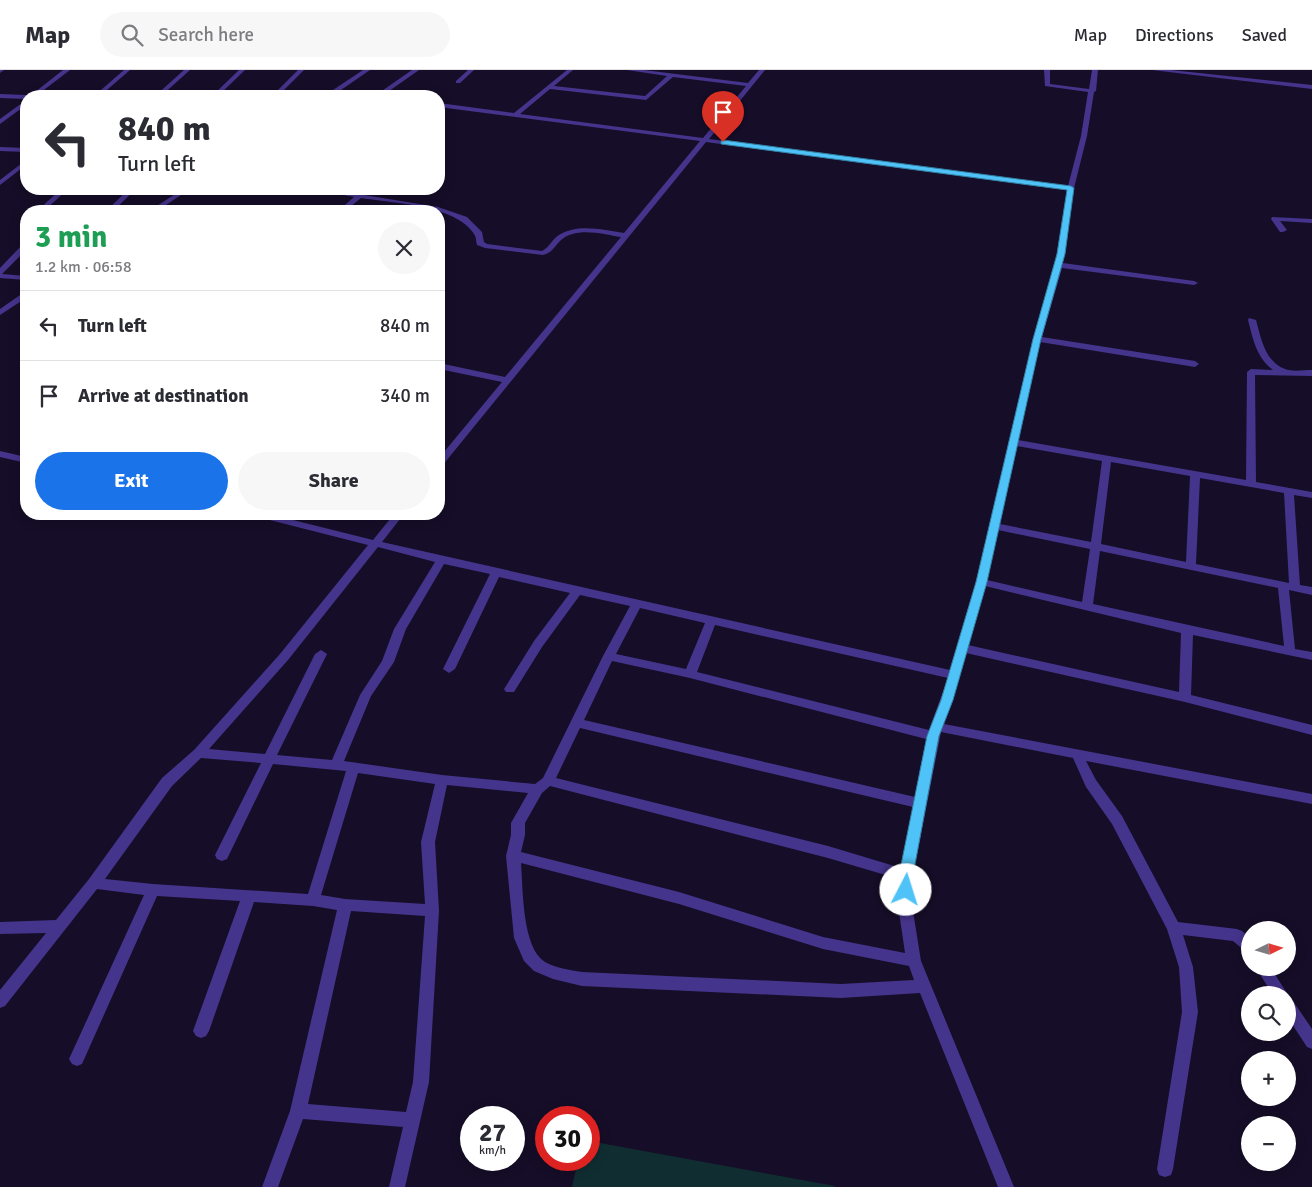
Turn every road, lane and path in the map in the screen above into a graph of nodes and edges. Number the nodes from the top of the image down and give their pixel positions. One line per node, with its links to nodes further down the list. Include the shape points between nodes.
1 (67, 70): 21 (street)
2 (127, 70): 22 (street)
3 (187, 70): 23 (street)
4 (242, 70): 24 (street)
5 (301, 70): 25 (street)
6 (367, 70): 26 (street)
7 (416, 70): 27 (street)
8 (471, 70): 17 (street)
9 (570, 70): 19 (street)
10 (630, 70): 16 (street)
11 (682, 70): 16 (street)
12 (762, 70): 18 (street)
13 (1047, 70): 28 (street, via 1047,85)
14 (1095, 70): 28 (street)
15 (1155, 70): 20 (street)
16 (675, 75): 18 (street); 19 (street, via 646,98)
17 (458, 82)
18 (750, 85): 35 (street)
19 (548, 87): 33 (street)
20 (1312, 87)
21 (41, 90)
22 (104, 90)
23 (165, 90)
24 (221, 90)
25 (281, 90)
26 (337, 90)
27 (386, 90)
28 (1093, 91): 40 (street)
29 (0, 96): 30 (street)
30 (20, 97)
31 (445, 106): 33 (street)
32 (20, 107): 34 (street)
33 (515, 115): 35 (street)
34 (0, 122)
35 (704, 140): 40 (street); 54 (street)
36 (0, 149): 37 (street)
37 (20, 150)
38 (20, 167): 39 (street)
39 (0, 183)
40 (1071, 188): 56 (street)
41 (58, 195): 46 (street)
42 (126, 195): 47 (street)
43 (178, 195): 48 (street)
44 (353, 195): 45 (street)
45 (359, 196): 49 (street); 50 (street)
46 (47, 205)
47 (116, 205)
48 (162, 205)
49 (348, 205)
50 (417, 205)
51 (445, 211): 54 (street, via 466,220 485,246 543,253 570,233 598,231)
52 (1312, 221): 53 (street, via 1275,218)
53 (1283, 230)
54 (627, 236): 69 (street)
55 (20, 252): 57 (street)
56 (1059, 264): 60 (street); 64 (street)
57 (0, 272)
58 (0, 276): 59 (street)
59 (20, 278)
60 (1194, 283)
61 (20, 299): 62 (street)
62 (0, 312)
63 (1252, 320): 67 (street, via 1263,355)
64 (1037, 339): 65 (street); 70 (street)
65 (1195, 364)
66 (445, 367): 69 (street)
67 (1283, 372): 68 (street); 76 (street, via 1251,372)
68 (1312, 373)
69 (506, 380): 72 (street)
70 (1013, 442): 74 (street); 81 (street)
71 (0, 454): 73 (street)
72 (445, 456)
73 (20, 459)
74 (1107, 459): 75 (street); 83 (street)
75 (1195, 475): 76 (street); 85 (street)
76 (1251, 484): 77 (street)
77 (1289, 491): 78 (street); 89 (street)
78 (1312, 496)
79 (283, 520): 82 (street)
80 (394, 520): 82 (street)
81 (995, 526): 83 (street); 87 (street)
82 (376, 542): 84 (street); 109 (street, via 284,657)
83 (1096, 548): 85 (street); 93 (street)
84 (441, 560): 86 (street); 112 (street, via 400,628 388,662 366,695)
85 (1191, 566): 88 (street)
86 (496, 572): 90 (street); 101 (street)
87 (981, 582): 93 (street); 96 (street)
88 (1283, 586): 89 (street); 97 (street)
89 (1295, 588): 91 (street)
90 (578, 590): 92 (street); 104 (street)
91 (1312, 591)
92 (637, 604): 94 (street); 99 (street)
93 (1087, 607): 95 (street)
94 (711, 621): 102 (street); 103 (street)
95 (1188, 630): 97 (street); 105 (street)
96 (962, 648): 103 (street); 105 (street)
97 (1290, 651): 100 (street)
98 (322, 654): 111 (street)
99 (609, 656): 102 (street); 106 (street)
100 (1312, 656)
101 (449, 669)
102 (690, 674): 108 (street)
103 (954, 675): 108 (street)
104 (510, 689)
105 (1185, 698): 107 (street)
106 (578, 723): 115 (street); 117 (street)
107 (1312, 730)
108 (934, 732): 110 (street); 117 (street)
109 (198, 753): 111 (street); 121 (street, via 167,782)
110 (1077, 754): 116 (street); 129 (street)
111 (269, 759): 112 (street); 118 (street)
112 (336, 765): 113 (street)
113 (354, 768): 114 (street); 124 (street)
114 (442, 780): 115 (street); 126 (street, via 428,842)
115 (543, 785): 119 (street, via 518,823); 120 (street, via 828,852)
116 (1312, 799)
117 (920, 803): 120 (street)
118 (222, 855)
119 (513, 856): 131 (street, via 680,898 824,943); 132 (street, via 520,938 529,956 539,966 553,972 582,980 812,990)
120 (906, 875): 131 (street, via 905,904)
121 (94, 883): 122 (street); 127 (street)
122 (153, 890): 123 (street); 137 (street)
123 (249, 896): 124 (street); 135 (street)
124 (313, 900): 125 (street)
125 (345, 905): 126 (street); 138 (street)
126 (432, 911): 139 (street, via 421,1082)
127 (59, 926): 128 (street); 133 (street)
128 (0, 928)
129 (1174, 928): 130 (street, via 1237,935); 140 (street, via 1186,967 1190,1012)
130 (1241, 939)
131 (914, 961): 132 (street)
132 (923, 986): 143 (street)
133 (0, 1001)
134 (1296, 1018): 136 (street)
135 (201, 1031)
136 (1312, 1042)
137 (77, 1059)
138 (298, 1111): 139 (street); 141 (street)
139 (412, 1120): 142 (street)
140 (1165, 1169)
141 (270, 1187)
142 (397, 1187)
143 (1006, 1187)

